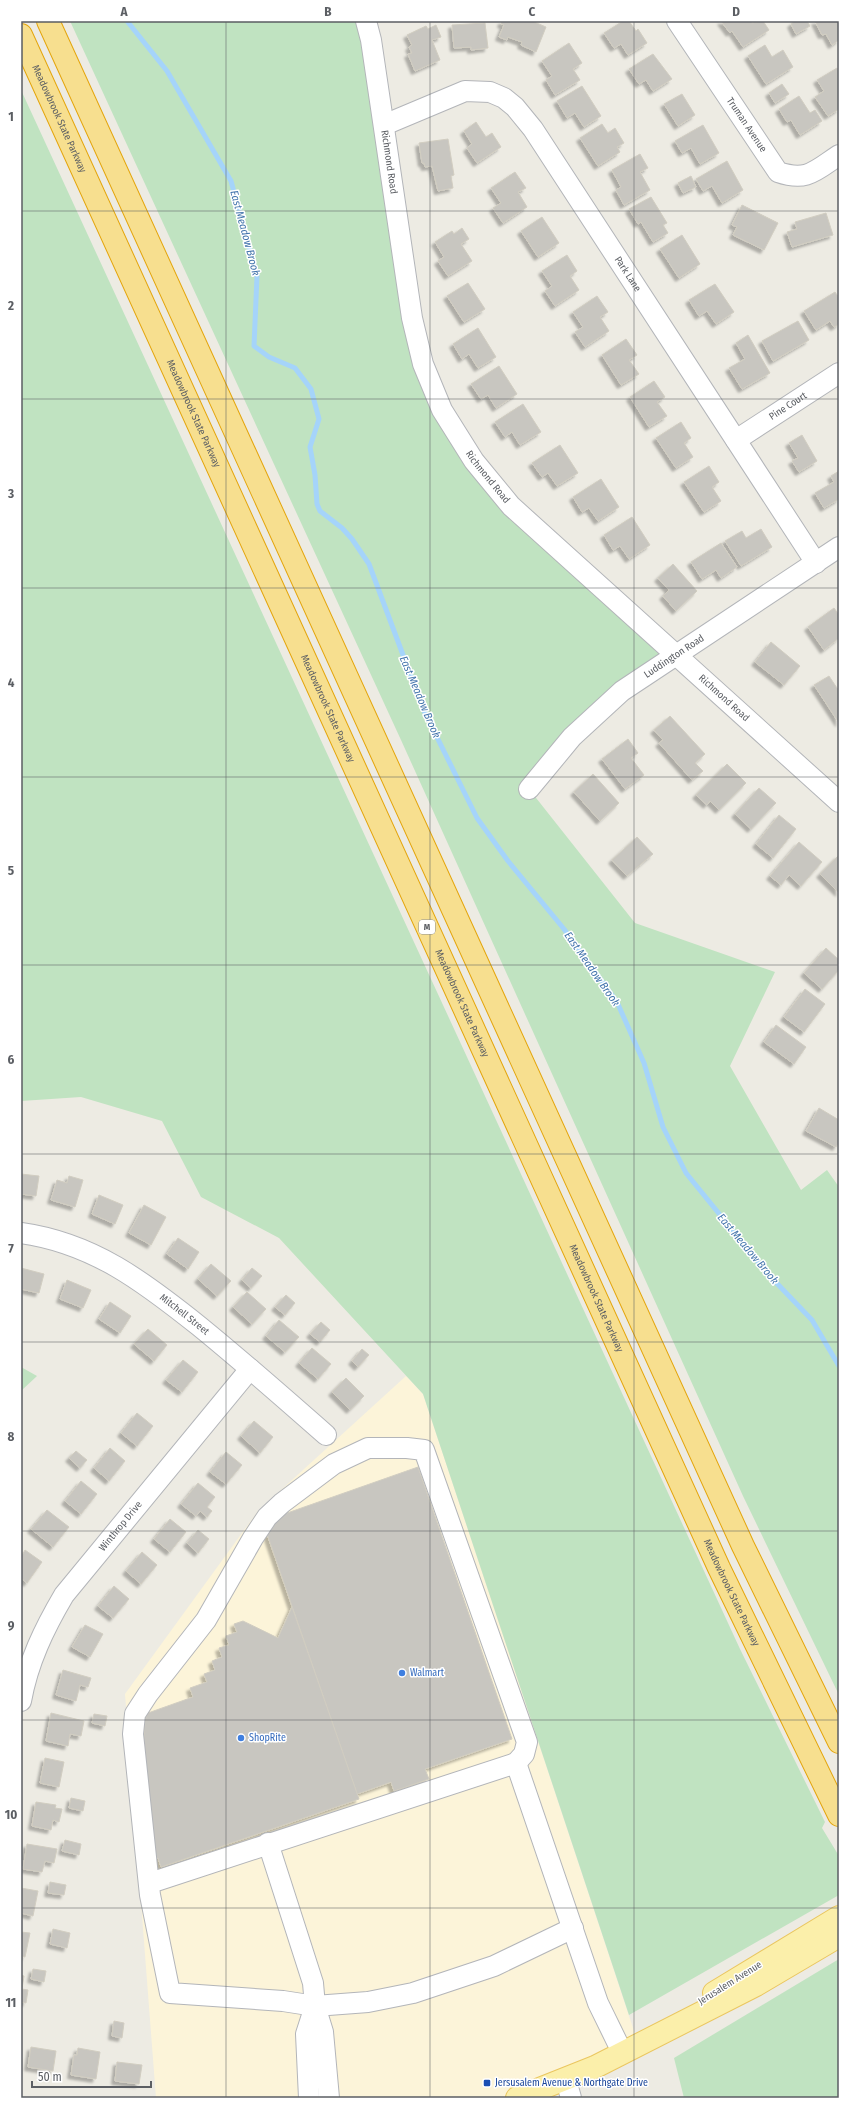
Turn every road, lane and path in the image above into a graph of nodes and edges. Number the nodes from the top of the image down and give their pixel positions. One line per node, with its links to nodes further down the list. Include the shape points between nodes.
1 (48, 21): 18 (highway, via 743,1546)
2 (366, 21): 5 (street, Richmond Road)
3 (678, 21): 6 (street, Truman Avenue, via 778,172 792,177 804,177)
4 (21, 35): 20 (highway, Meadowbrook State Parkway / M, via 719,1568)
5 (384, 125): 8 (street, Park Lane, via 464,91 490,92 504,98 515,107); 11 (street, Richmond Road, via 412,318 423,364 442,410 474,461 511,506)
6 (839, 155)
7 (839, 373): 8 (street, Pine Court)
8 (736, 440): 10 (street, Park Lane)
9 (839, 547): 10 (street, Luddington Road)
10 (816, 562): 11 (street, Luddington Road)
11 (675, 655): 12 (street, Luddington Road, via 617,696 572,737); 13 (street, Richmond Road)
12 (529, 789)
13 (839, 802)
14 (21, 1233): 15 (street, Mitchell Street, via 90,1252 117,1266 149,1286)
15 (250, 1369): 16 (street, Mitchell Street); 17 (street, Winthrop Drive, via 64,1595 34,1652)
16 (326, 1435)
17 (21, 1701)
18 (839, 1742)
19 (516, 1763): 21 (street); 22 (street, via 524,1754 527,1742 424,1450 368,1448 334,1464 267,1517 206,1620 135,1714 133,1734); 24 (street)
20 (839, 1815)
21 (268, 1843): 22 (street); 26 (street, via 313,1983)
22 (150, 1883): 26 (street, via 150,1895 170,1993 283,2001)
23 (839, 1917): 27 (main road, Jerusalem Avenue, via 741,1975)
24 (573, 1928): 26 (street, via 494,1966 426,1989 368,2002); 27 (street, via 598,2003)
25 (839, 1936): 27 (main road, Jerusalem Avenue, via 756,1984)
26 (315, 2006): 29 (street, via 306,2034); 30 (street, via 323,2032)
27 (622, 2052): 28 (main road, Jerusalem Avenue)
28 (568, 2089): 31 (main road, Jerusalem Avenue)
29 (308, 2098)
30 (329, 2098)
31 (518, 2098)

